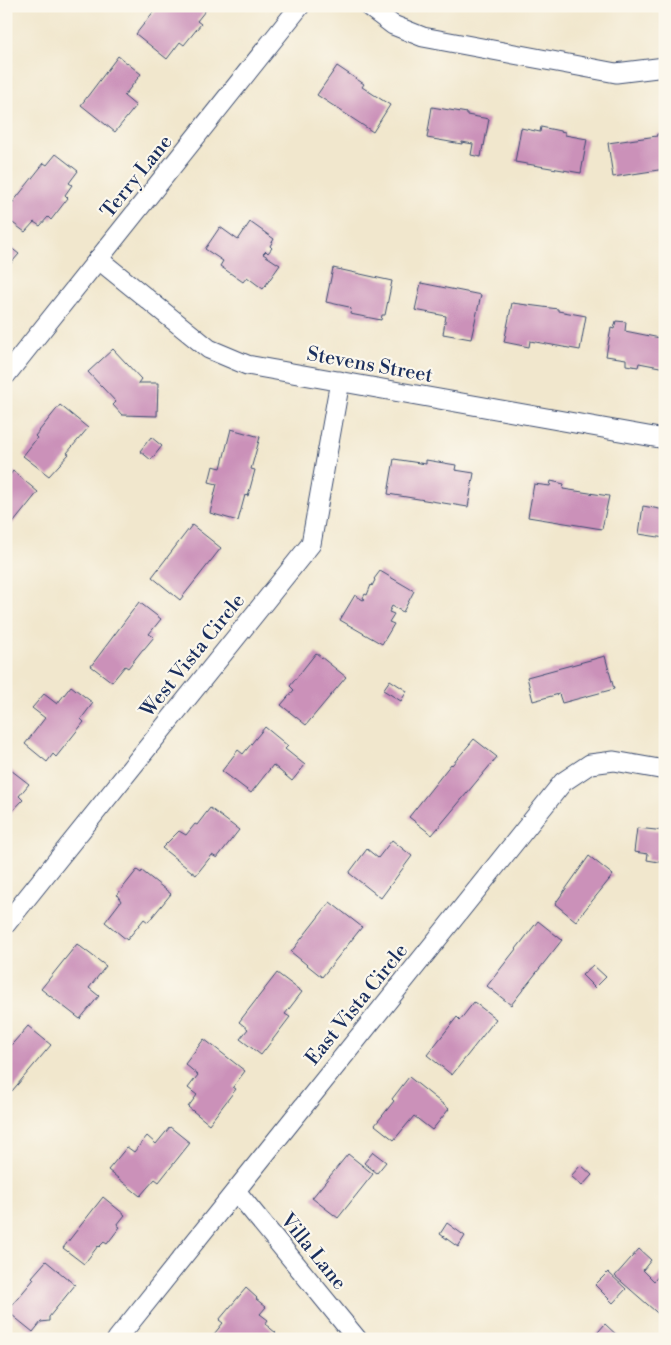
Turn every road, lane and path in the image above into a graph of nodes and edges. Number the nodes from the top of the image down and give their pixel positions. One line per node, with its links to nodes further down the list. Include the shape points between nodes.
1 (300, 6): 4 (street, Terry Lane)
2 (368, 6): 3 (street, via 393,25 423,37 616,73)
3 (665, 67)
4 (98, 259): 5 (street, Terry Lane); 6 (street, Stevens Street, via 209,349 247,365)
5 (6, 375)
6 (340, 381): 7 (street, Stevens Street); 9 (street, West Vista Circle, via 311,544)
7 (665, 439)
8 (665, 770): 10 (street, East Vista Circle, via 614,761 590,764 563,782)
9 (6, 924)
10 (236, 1191): 11 (street, East Vista Circle); 12 (street, Villa Lane)
11 (117, 1339)
12 (357, 1339)

